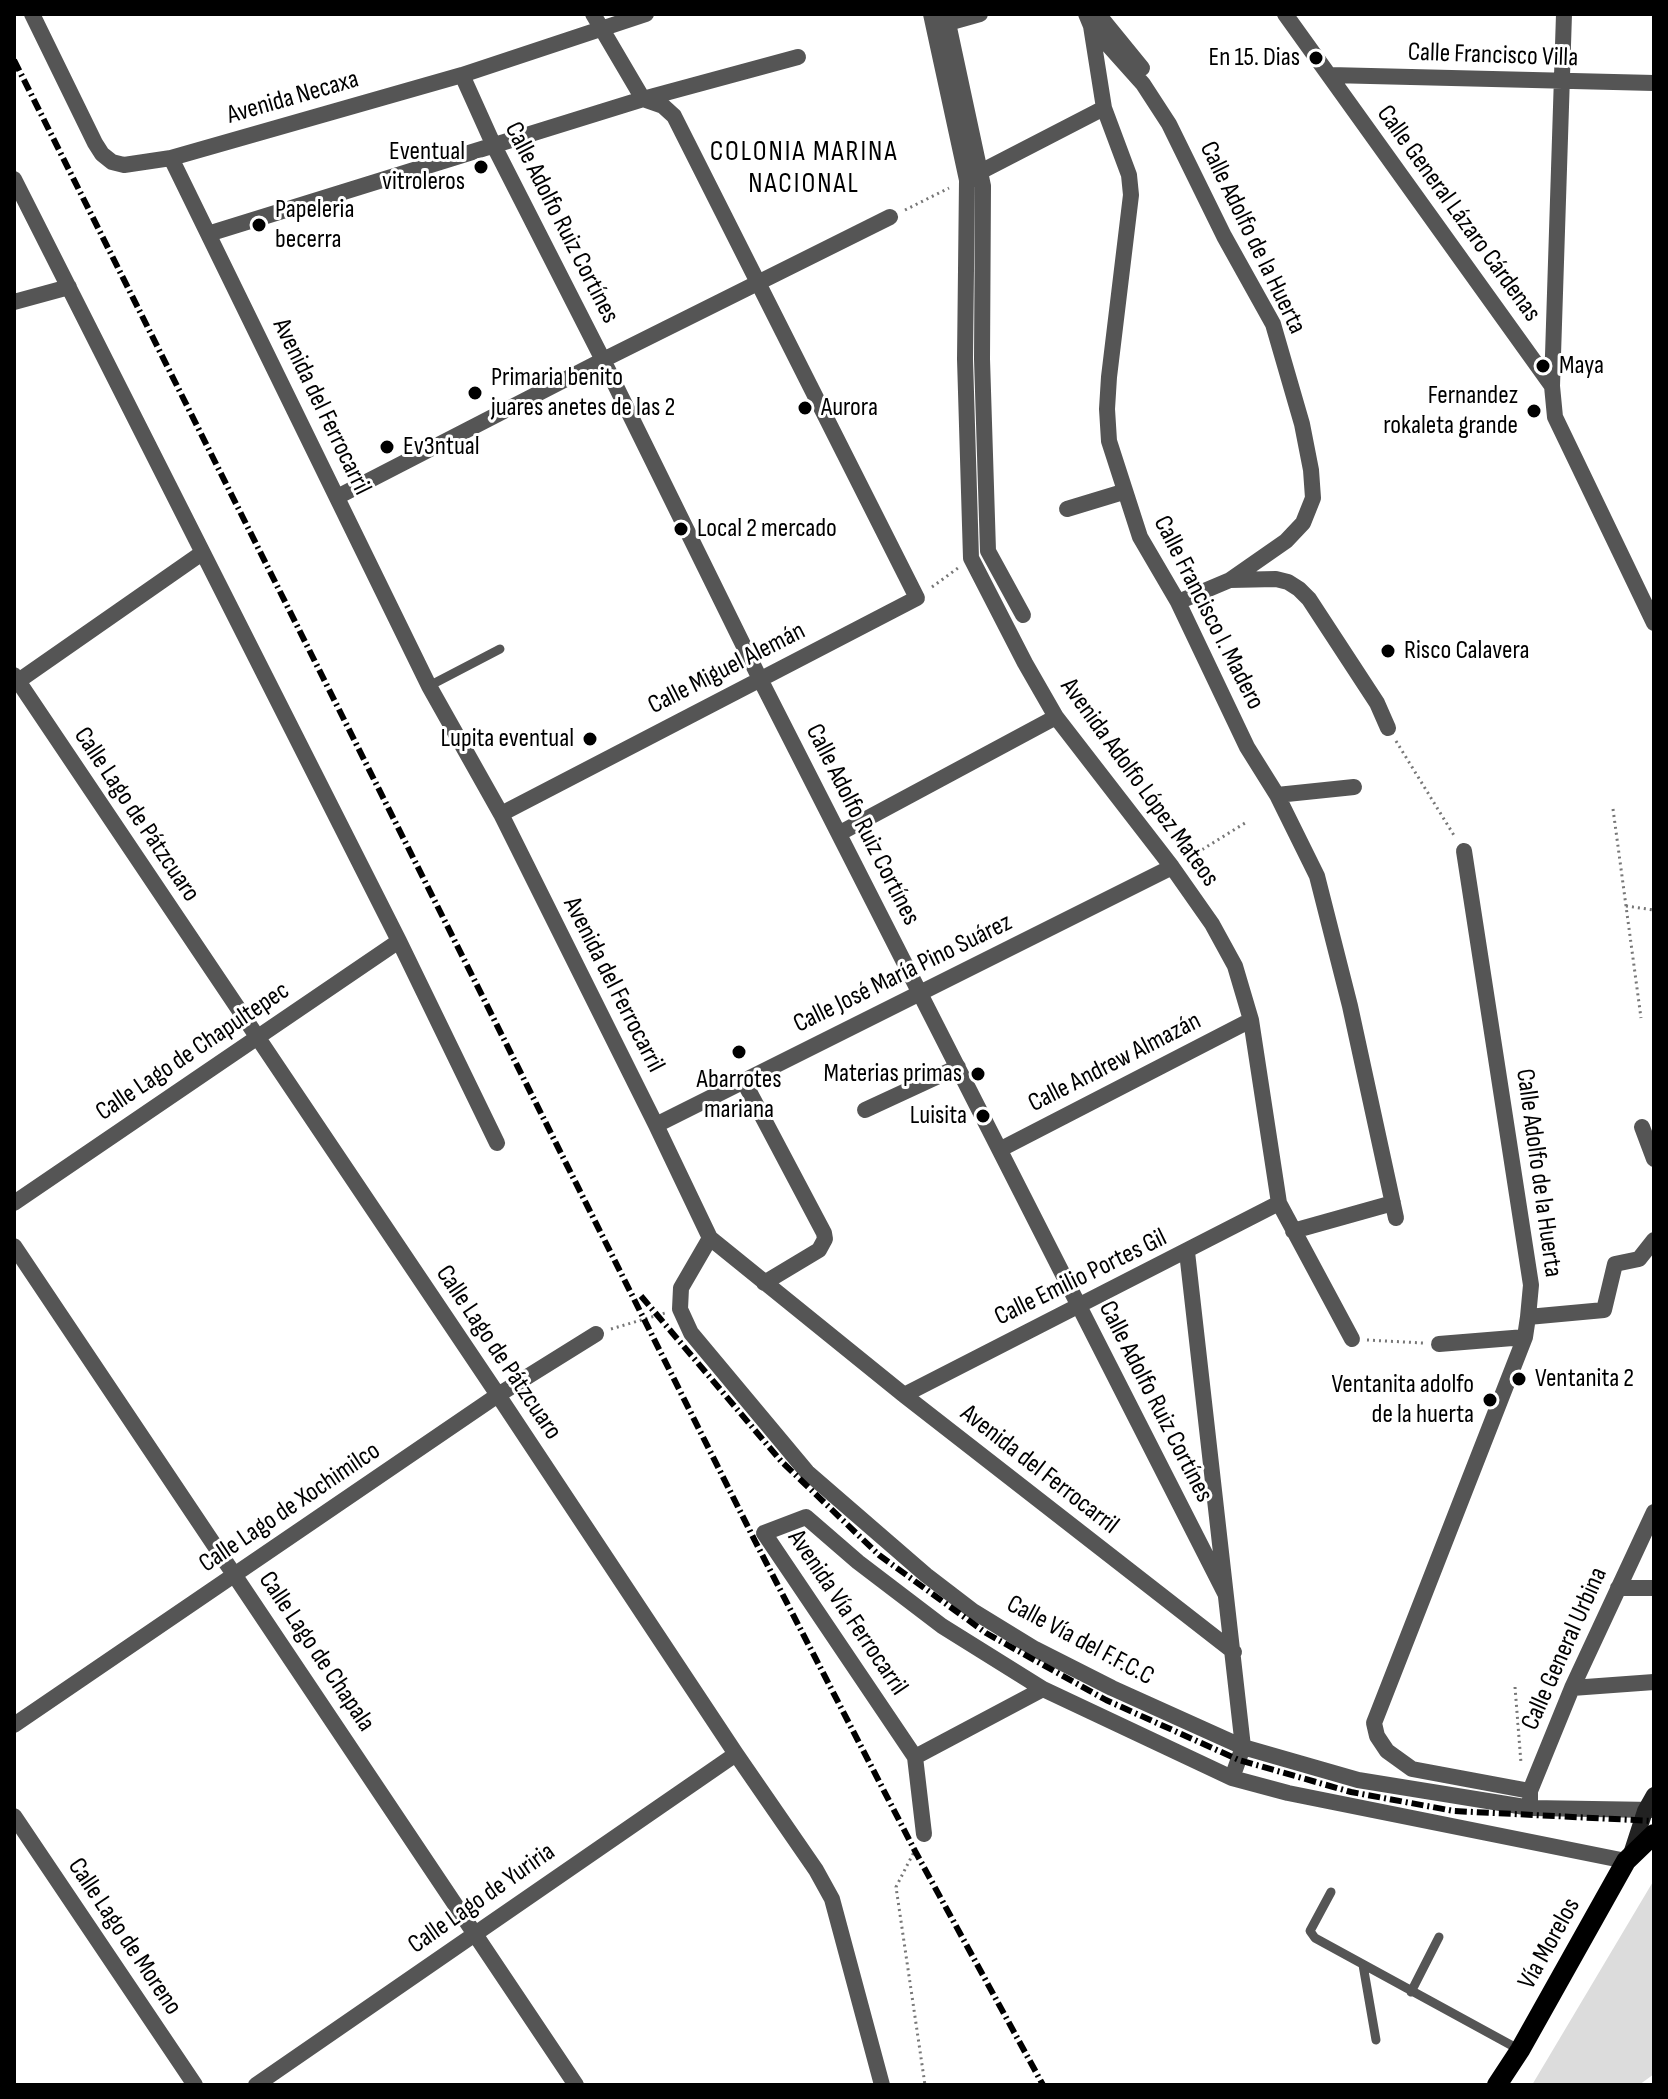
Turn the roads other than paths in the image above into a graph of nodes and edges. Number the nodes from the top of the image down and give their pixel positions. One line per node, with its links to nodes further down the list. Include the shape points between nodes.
1 (32, 14): 18 (street, Avenida Necaxa, via 102,154 124,165)
2 (646, 14): 9 (street, Avenida Necaxa)
3 (931, 14): 41 (street, Avenida Adolfo López Mateos, via 967,180 971,558)
4 (980, 14): 7 (street)
5 (1285, 14): 12 (street, Calle General Lázaro Cárdenas)
6 (1564, 14): 13 (street)
7 (945, 18): 19 (street)
8 (1091, 18): 16 (street, Calle Francisco I. Madero); 21 (street, via 1149,77); 33 (street, Calle Adolfo de la Huerta, via 1169,124 1273,324 1302,424 1313,498 1303,523)
9 (597, 20): 11 (street, Avenida Necaxa); 15 (street)
10 (798, 57): 15 (street)
11 (462, 75): 17 (street, Calle Adolfo Ruiz Cortínes); 18 (street, Avenida Necaxa)
12 (1330, 75): 13 (street, Calle Francisco Villa); 28 (street, Calle General Lázaro Cárdenas)
13 (1562, 82): 14 (street, Calle Francisco Villa); 28 (street)
14 (1654, 83)
15 (643, 99): 17 (street); 24 (street, via 674,116)
16 (1104, 108): 19 (street); 29 (street, Calle Francisco I. Madero, via 1129,175 1131,195 1107,409 1109,441)
17 (494, 146): 23 (street); 27 (street, Calle Adolfo Ruiz Cortínes)
18 (171, 158): 23 (street, Avenida del Ferrocarril)
19 (982, 171): 35 (street, via 988,551)
20 (14, 179): 25 (street)
21 (1218, 204)
22 (890, 217): 24 (street)
23 (208, 234): 30 (street, Avenida del Ferrocarril)
24 (757, 282): 27 (street); 38 (street, Calle Miguel Alemán, via 917,598)
25 (69, 287): 26 (street); 32 (street)
26 (14, 302)
27 (603, 360): 30 (street); 38 (street, Calle Adolfo Ruiz Cortínes)
28 (1552, 386): 36 (street, Calle General Lázaro Cárdenas, via 1555,417)
29 (1123, 492): 31 (street); 34 (street, Calle Francisco I. Madero, via 1140,537)
30 (339, 496): 40 (street, Avenida del Ferrocarril)
31 (1067, 509)
32 (202, 553): 39 (street); 49 (street)
33 (1230, 580): 34 (street); 42 (street, via 1276,579 1299,589 1377,703)
34 (1178, 602): 44 (street, Calle Francisco I. Madero, via 1247,747)
35 (1023, 615)
36 (1654, 623)
37 (500, 649): 40 (lane)
38 (760, 679): 45 (street, Calle Miguel Alemán); 46 (street, Calle Adolfo Ruiz Cortínes)
39 (15, 680): 52 (street, Calle Lago de Pátzcuaro)
40 (429, 686): 45 (street, Avenida del Ferrocarril)
41 (1056, 717): 46 (street); 48 (street, Avenida Adolfo López Mateos)
42 (1388, 728)
43 (1354, 787): 44 (street)
44 (1277, 795): 63 (street, Calle Francisco I. Madero, via 1317,876 1394,1210)
45 (501, 814): 56 (street, Avenida del Ferrocarril)
46 (840, 833): 50 (street, Calle Adolfo Ruiz Cortínes)
47 (1464, 851): 70 (street, Calle Adolfo de la Huerta, via 1531,1285)
48 (1172, 867): 50 (street, Calle José María Pino Suárez); 51 (street, Avenida Adolfo López Mateos, via 1235,966)
49 (399, 941): 52 (street, Calle Lago de Chapultepec); 58 (street)
50 (919, 992): 53 (street, Calle Adolfo Ruiz Cortínes); 54 (street, Calle José María Pino Suárez)
51 (1251, 1020): 59 (street, Calle Andrew Almazán); 62 (street, Avenida Adolfo López Mateos)
52 (256, 1038): 61 (street, Calle Lago de Chapultepec); 75 (street, Calle Lago de Pátzcuaro)
53 (958, 1067): 55 (street); 59 (street, Calle Adolfo Ruiz Cortínes)
54 (743, 1080): 56 (street, Calle José María Pino Suárez); 68 (street, via 825,1239 819,1250)
55 (865, 1110)
56 (656, 1125): 64 (street, Avenida del Ferrocarril)
57 (1642, 1127): 60 (street)
58 (497, 1143)
59 (1001, 1149): 69 (street, Calle Adolfo Ruiz Cortínes)
60 (1654, 1159)
61 (14, 1203)
62 (1279, 1203): 63 (street, Avenida Adolfo López Mateos); 67 (street, Calle Emilio Portes Gil)
63 (1293, 1231): 73 (street, Avenida Adolfo López Mateos)
64 (710, 1238): 68 (street, Avenida del Ferrocarril); 87 (street, Calle Vía del F.F.C.C, via 681,1288 680,1309 691,1333 807,1472 973,1611 1112,1688)
65 (1654, 1240): 70 (street, via 1639,1259 1615,1264 1604,1310)
66 (14, 1246): 78 (street, Calle Lago de Chapala)
67 (1187, 1252): 69 (street, Calle Emilio Portes Gil); 81 (street)
68 (764, 1283): 76 (street, Avenida del Ferrocarril)
69 (1078, 1304): 76 (street, Calle Emilio Portes Gil); 81 (street, Calle Adolfo Ruiz Cortínes)
70 (1528, 1317): 72 (street, Calle Adolfo de la Huerta)
71 (596, 1334): 75 (street, Calle Lago de Xochimilco)
72 (1525, 1337): 74 (street); 92 (street, Calle Adolfo de la Huerta, via 1374,1723 1387,1751 1412,1769)
73 (1352, 1339)
74 (1439, 1344)
75 (498, 1395): 78 (street, Calle Lago de Xochimilco); 88 (street, Calle Lago de Pátzcuaro)
76 (904, 1395): 82 (street, Avenida del Ferrocarril)
77 (1654, 1512): 79 (street, Calle General Urbina)
78 (235, 1575): 86 (street, Calle Lago de Xochimilco); 99 (street, Calle Lago de Chapala)
79 (1618, 1588): 80 (street); 84 (street, Calle General Urbina)
80 (1654, 1588)
81 (1225, 1593): 82 (street)
82 (1234, 1652): 87 (street)
83 (1654, 1682): 84 (street)
84 (1572, 1688): 92 (street, Calle General Urbina)
85 (1043, 1689): 89 (street); 89 (street, Avenida Vía Ferrocarril, via 942,1626 806,1517 764,1533); 90 (street)
86 (14, 1725)
87 (1243, 1747): 90 (street); 92 (street, Calle Vía del F.F.C.C, via 1358,1780)
88 (736, 1754): 99 (street, Calle Lago de Yuriria); 108 (street, Calle Lago de Pátzcuaro, via 832,1899)
89 (915, 1757): 95 (street)
90 (1232, 1778): 97 (street)
91 (1654, 1795): 93 (main road)
92 (1528, 1797): 93 (street, Calle Vía del F.F.C.C)
93 (1650, 1810): 97 (main road)
94 (14, 1816): 105 (street, Calle Lago de Moreno)
95 (924, 1834)
96 (1654, 1834): 97 (main road, Vía Morelos)
97 (1628, 1857): 104 (main road, Vía Morelos)
98 (1331, 1892): 101 (lane, via 1310,1931)
99 (475, 1933): 106 (street, Calle Lago de Yuriria); 107 (street, Calle Lago de Chapala)
100 (1439, 1937): 102 (lane)
101 (1363, 1965): 102 (lane); 103 (lane)
102 (1411, 1992): 104 (lane)
103 (1376, 2040)
104 (1520, 2050): 109 (main road, Vía Morelos)
105 (195, 2085)
106 (256, 2085)
107 (576, 2085)
108 (882, 2085)
109 (1497, 2085)

